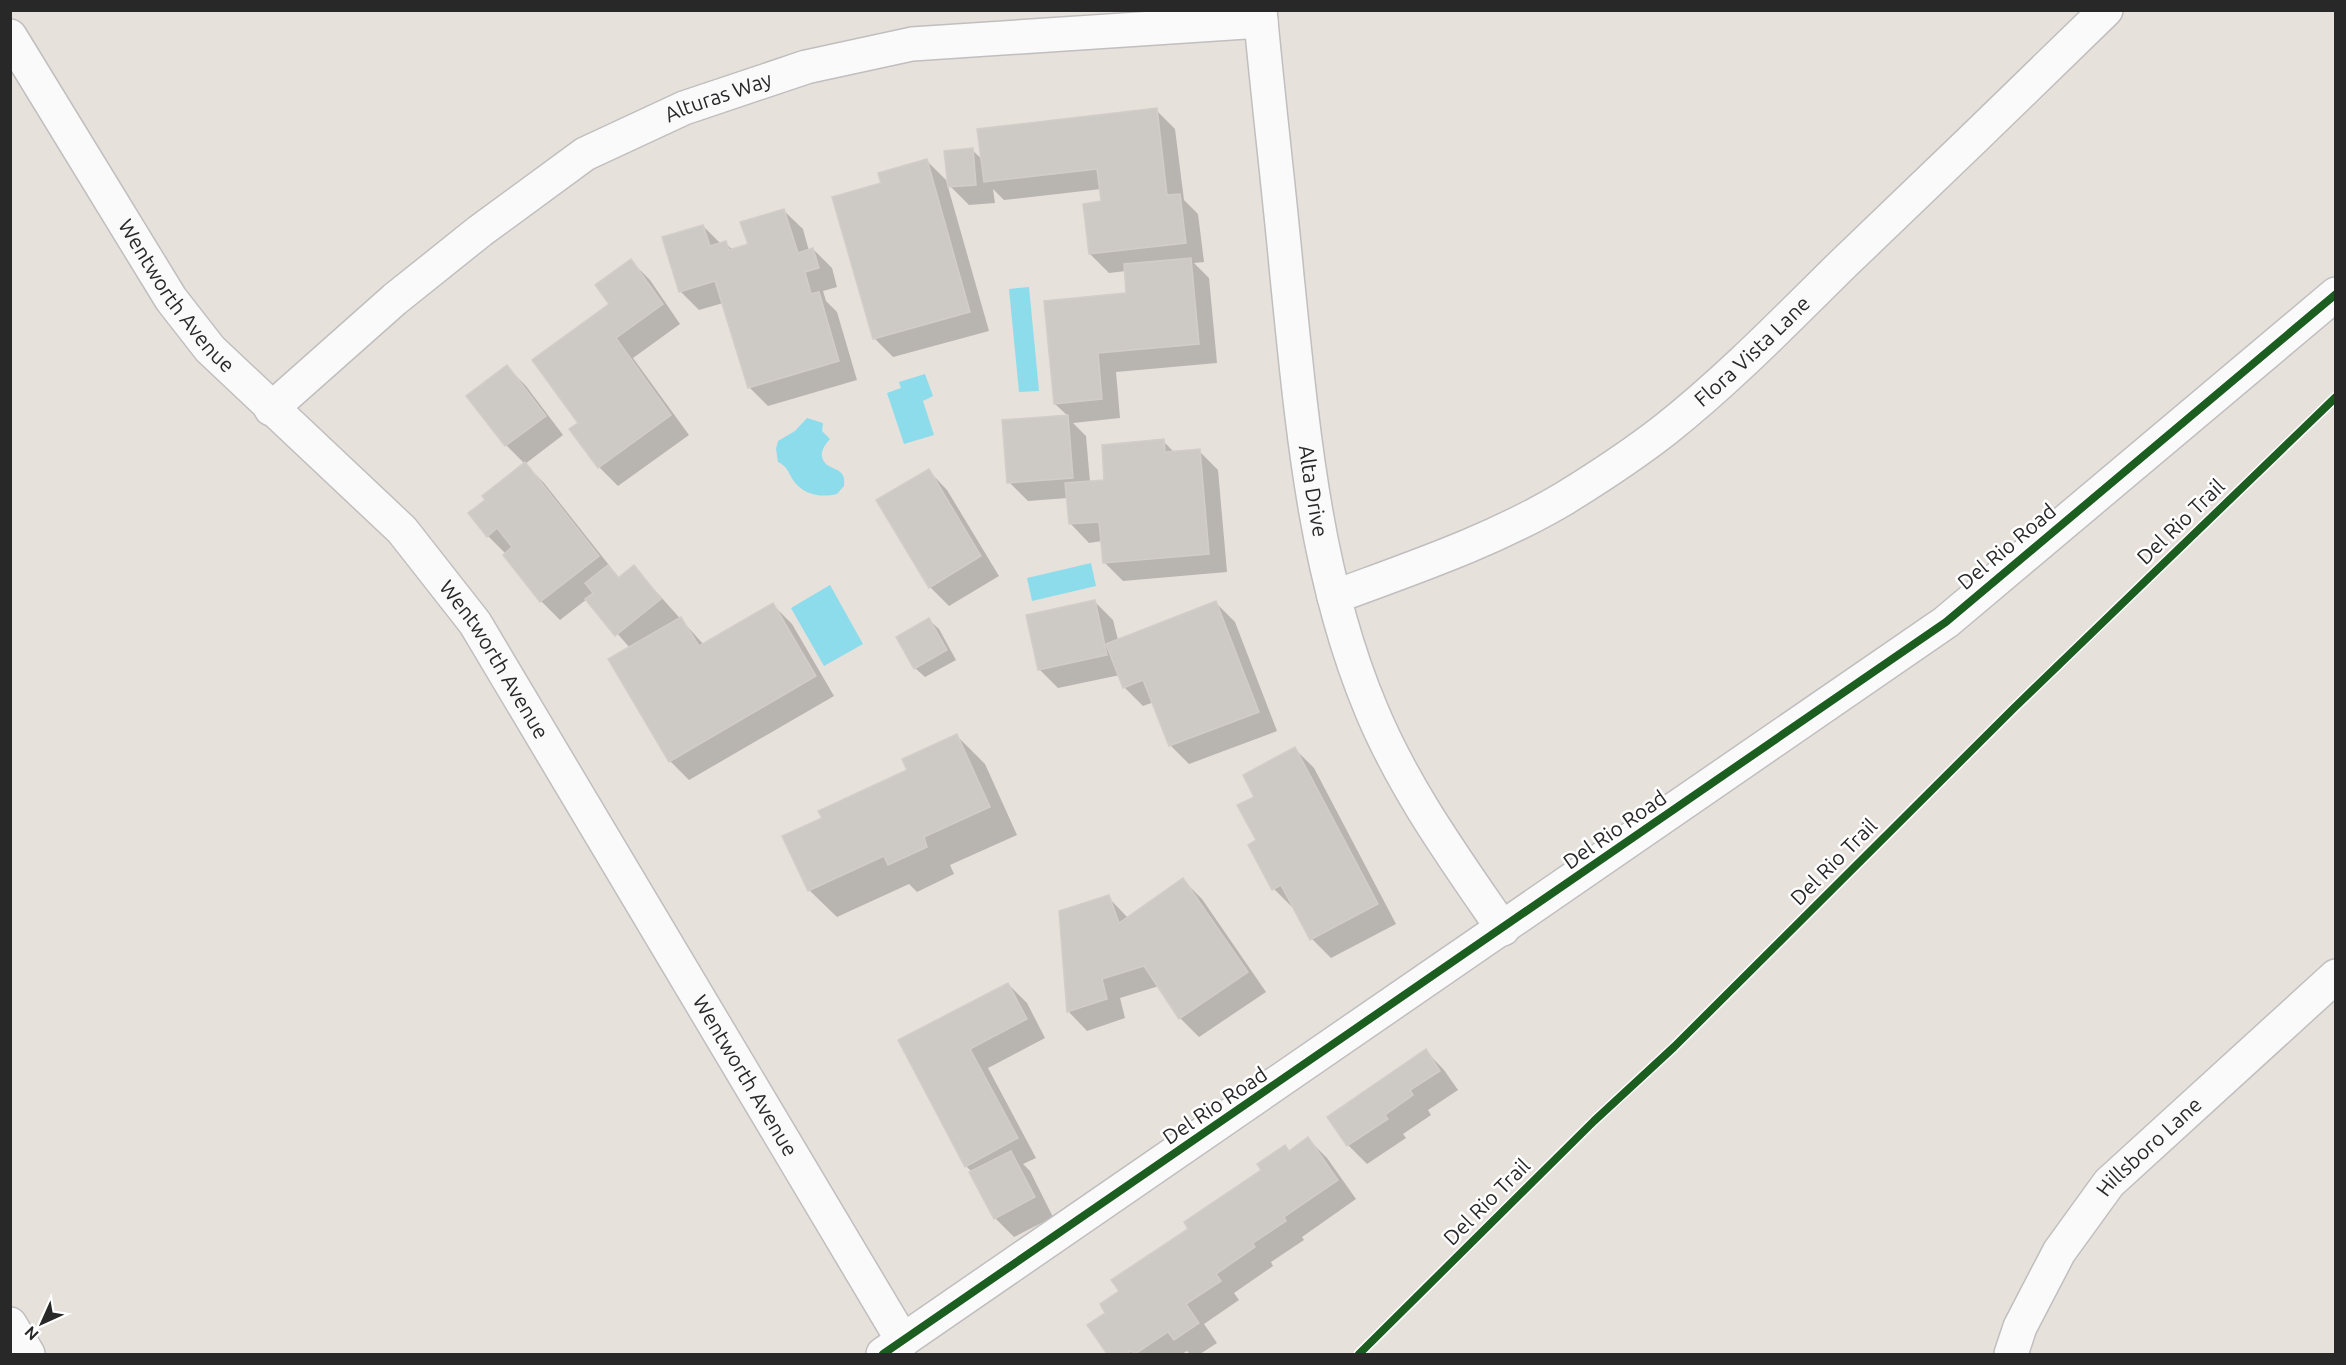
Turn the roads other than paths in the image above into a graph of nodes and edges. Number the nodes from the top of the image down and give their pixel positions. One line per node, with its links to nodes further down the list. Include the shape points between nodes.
1 (2106, 10): 6 (street, Flora Vista Lane, via 1790,316 1666,429 1563,499 1508,528)
2 (1260, 16): 5 (street, Alturas Way, via 912,44 806,67 684,108 585,154 489,224 395,299); 6 (street, Alta Drive, via 1301,425)
3 (10, 36): 5 (street, Wentworth Avenue, via 171,299 210,349)
4 (2336, 294): 7 (street, Del Rio Road, via 1946,622)
5 (272, 409): 10 (street, Wentworth Avenue, via 402,530 475,623)
6 (1334, 597): 7 (street, Alta Drive, via 1371,710 1398,766 1427,817)
7 (1503, 929): 10 (street, Del Rio Road)
8 (2336, 976): 12 (street, Hillsboro Lane, via 2109,1183 2059,1252 2020,1327)
9 (10, 1324): 11 (street)
10 (893, 1348)
11 (28, 1354)
12 (2011, 1354)

